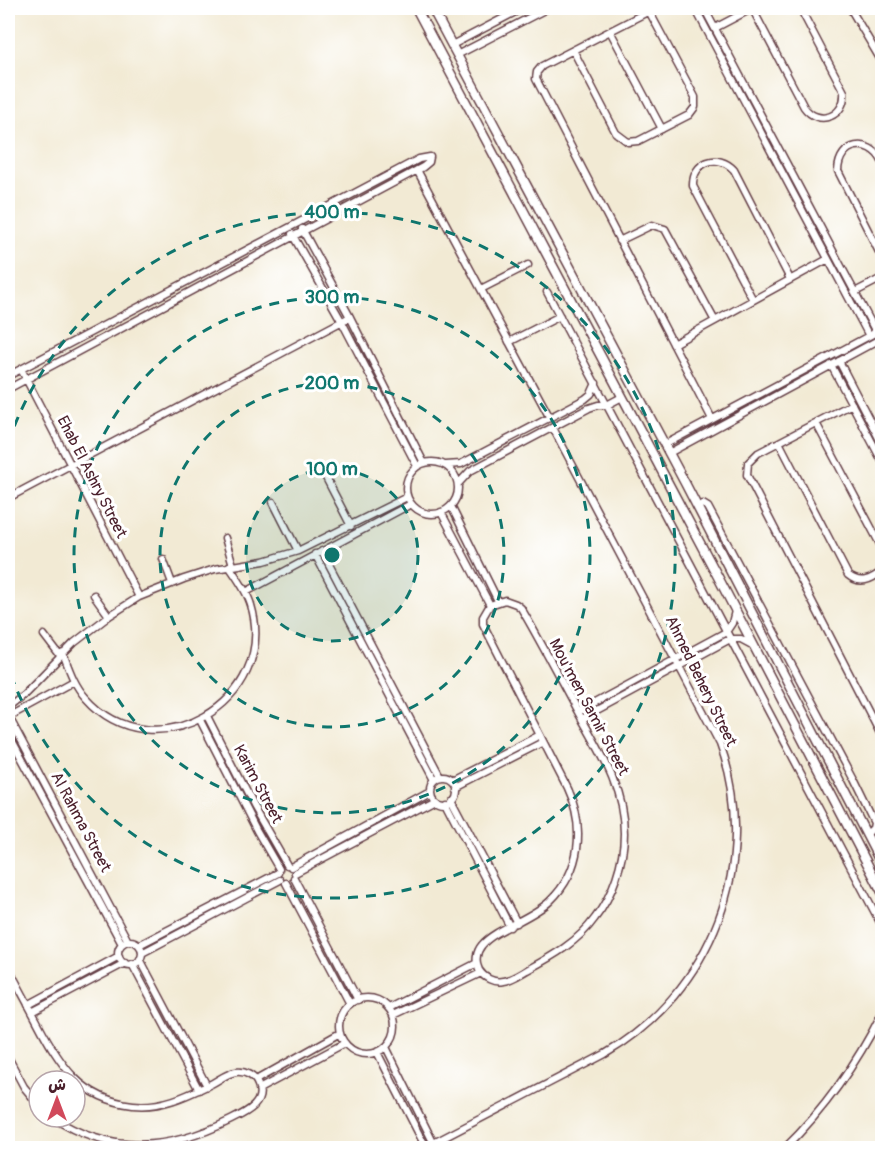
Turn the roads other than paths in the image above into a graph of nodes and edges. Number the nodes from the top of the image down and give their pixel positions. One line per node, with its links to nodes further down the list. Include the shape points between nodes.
1 (416, 8): 23 (street)
2 (432, 8): 13 (street)
3 (523, 8): 13 (street)
4 (548, 8): 17 (street)
5 (695, 8): 19 (street)
6 (704, 8): 11 (street)
7 (752, 8): 8 (street, via 804,107 812,116 830,117 840,110 844,92); 11 (street)
8 (801, 8)
9 (850, 8): 16 (street)
10 (652, 9): 12 (street); 20 (street, via 695,102 689,115)
11 (715, 28): 19 (street)
12 (610, 31): 15 (street); 20 (street)
13 (452, 45): 17 (street)
14 (882, 47): 16 (street)
15 (573, 50): 20 (street, via 619,137 628,142 638,141); 30 (street, via 542,66 536,83)
16 (876, 52): 18 (street)
17 (457, 55): 21 (street)
18 (882, 62)
19 (744, 91): 25 (street)
20 (662, 129)
21 (511, 159): 23 (street); 49 (street)
22 (882, 161): 31 (street, via 873,149 859,145 841,157 838,171)
23 (498, 166): 50 (street)
24 (417, 170): 26 (street, via 430,157 419,159); 28 (street); 36 (street)
25 (796, 189): 32 (street); 38 (street)
26 (298, 223): 27 (street); 28 (street)
27 (289, 228): 29 (street); 53 (street)
28 (303, 231): 29 (street); 41 (street)
29 (293, 236): 43 (street); 55 (street)
30 (619, 241): 42 (street, via 652,225 665,229); 48 (street)
31 (882, 258)
32 (828, 259): 35 (street); 45 (street)
33 (528, 265): 36 (street)
34 (882, 278): 38 (street)
35 (790, 279): 39 (street); 39 (street, via 734,170 719,160 707,162 694,174 693,186)
36 (481, 289): 47 (street)
37 (547, 292): 40 (street)
38 (855, 292): 44 (street)
39 (753, 300): 42 (street)
40 (560, 316): 47 (street); 56 (street)
41 (350, 317): 43 (street); 70 (street)
42 (715, 321): 48 (street)
43 (342, 322): 69 (street); 70 (street)
44 (879, 331): 45 (street)
45 (869, 336): 62 (street)
46 (882, 338): 51 (street)
47 (509, 342): 61 (street)
48 (673, 344): 62 (street)
49 (611, 345): 50 (street); 67 (street)
50 (597, 352): 58 (street)
51 (839, 361): 52 (street); 66 (street)
52 (831, 365): 59 (street); 67 (street)
53 (21, 369): 54 (street); 55 (street, Ehab El Ashry Street)
54 (8, 376)
55 (26, 379): 57 (street); 69 (street, Ehab El Ashry Street)
56 (596, 383): 60 (street); 61 (street, via 588,397)
57 (8, 389)
58 (622, 397): 60 (street); 91 (street)
59 (852, 404): 63 (street); 68 (street)
60 (607, 405): 64 (street, via 593,406); 101 (street)
61 (550, 418): 71 (street, via 461,464)
62 (712, 419): 67 (street)
63 (816, 423): 65 (street); 83 (street)
64 (553, 428): 73 (street, via 470,471); 104 (street, Ahmed Behery Street)
65 (779, 442): 90 (street, via 848,575 863,581); 115 (street, via 752,457 747,476)
66 (882, 444)
67 (666, 449): 79 (street)
68 (882, 461)
69 (71, 464): 75 (street); 95 (street, Ehab El Ashry Street)
70 (420, 464): 71 (street); 74 (street, via 408,477)
71 (446, 465): 73 (street)
72 (322, 472): 81 (street)
73 (458, 484): 78 (street)
74 (407, 497): 77 (street); 81 (street)
75 (8, 498)
76 (273, 502): 84 (street)
77 (411, 504): 80 (street, via 425,513); 85 (street)
78 (451, 506): 80 (street); 96 (street)
79 (697, 507): 89 (street); 126 (street, via 708,507 853,780 874,823)
80 (441, 512): 97 (street)
81 (351, 526): 84 (street)
82 (225, 538): 88 (street)
83 (882, 548)
84 (298, 551): 88 (street)
85 (322, 551): 86 (street); 120 (street)
86 (315, 554): 93 (street); 120 (street)
87 (163, 559): 92 (street)
88 (231, 565): 92 (street); 93 (street)
89 (729, 568): 91 (street); 119 (street)
90 (882, 571)
91 (717, 575): 98 (street)
92 (172, 583): 95 (street)
93 (246, 592): 110 (street, via 255,623 253,655 236,690)
94 (94, 594): 99 (street)
95 (139, 597): 99 (street)
96 (498, 601): 97 (street); 109 (street, Mou'men Samir Street, via 520,608)
97 (490, 605): 116 (street, via 483,617 485,631)
98 (736, 610): 101 (street); 102 (street)
99 (109, 616): 103 (street)
100 (44, 635): 103 (street)
101 (728, 635): 102 (street); 104 (street); 105 (street); 133 (street)
102 (755, 647): 121 (street)
103 (61, 655): 106 (street); 108 (street)
104 (676, 659): 105 (street, Ahmed Behery Street); 109 (street)
105 (680, 666): 112 (street); 161 (street, Ahmed Behery Street, via 724,754 734,810 735,839 725,900 702,956 681,990 629,1040)
106 (74, 681): 111 (street); 113 (street, via 95,707 134,727 168,729)
107 (8, 697): 108 (street)
108 (10, 706)
109 (578, 712): 112 (street, Mou'men Samir Street)
110 (207, 716): 113 (street); 117 (street, Karim Street)
111 (8, 717): 135 (street, Al Rahma Street)
112 (582, 719): 142 (street, Mou'men Samir Street, via 615,781 622,807 622,853 610,892 596,918 560,951 505,981 491,980)
113 (200, 720): 118 (street, Karim Street)
114 (8, 733): 135 (street, Al Rahma Street)
115 (882, 737)
116 (542, 738): 122 (street); 132 (street, via 573,800 578,845 568,878 550,902)
117 (228, 757): 118 (street); 128 (street, Karim Street)
118 (220, 761): 129 (street, Karim Street)
119 (837, 776): 121 (street); 126 (street)
120 (437, 778): 122 (street, via 445,776); 123 (street)
121 (825, 782): 131 (street)
122 (454, 784): 125 (street)
123 (430, 791): 124 (street); 128 (street)
124 (435, 799): 125 (street); 130 (street)
125 (448, 799): 132 (street); 134 (street)
126 (867, 834): 127 (street)
127 (882, 865)
128 (289, 866): 129 (street); 130 (street, Karim Street)
129 (281, 876): 130 (street); 136 (street); 137 (street); 144 (street, Karim Street)
130 (294, 876): 143 (street, Karim Street)
131 (882, 892)
132 (517, 923): 134 (street)
133 (882, 926)
134 (510, 927): 139 (street, via 482,944)
135 (125, 943): 136 (street); 138 (street, via 118,950)
136 (139, 945): 137 (street)
137 (141, 956): 140 (street); 156 (street)
138 (119, 957): 140 (street); 145 (street)
139 (477, 963): 142 (street); 146 (street)
140 (129, 964): 147 (street); 158 (street)
141 (8, 967): 145 (street)
142 (481, 973): 149 (street)
143 (358, 999): 144 (street); 146 (street, via 375,999)
144 (350, 1004): 150 (street, via 340,1017)
145 (28, 1005): 147 (street)
146 (389, 1008): 149 (street)
147 (32, 1012): 158 (street, via 62,1065 79,1083 100,1096 147,1106 174,1101)
148 (882, 1013): 163 (street, via 854,1064)
149 (393, 1016): 152 (street, via 394,1033)
150 (340, 1034): 151 (street); 155 (street)
151 (345, 1043): 153 (street, via 363,1054); 157 (street)
152 (386, 1047): 153 (street); 161 (street)
153 (377, 1052): 162 (street)
154 (8, 1057): 159 (street)
155 (256, 1080): 156 (street, via 236,1072); 157 (street)
156 (207, 1086): 158 (street)
157 (259, 1089): 160 (street, via 258,1101 250,1110 168,1145 127,1148 103,1144)
158 (200, 1090)
159 (27, 1091)
160 (69, 1129)
161 (435, 1146): 162 (street, Ahmed Behery Street)
162 (425, 1148)
163 (785, 1149)

